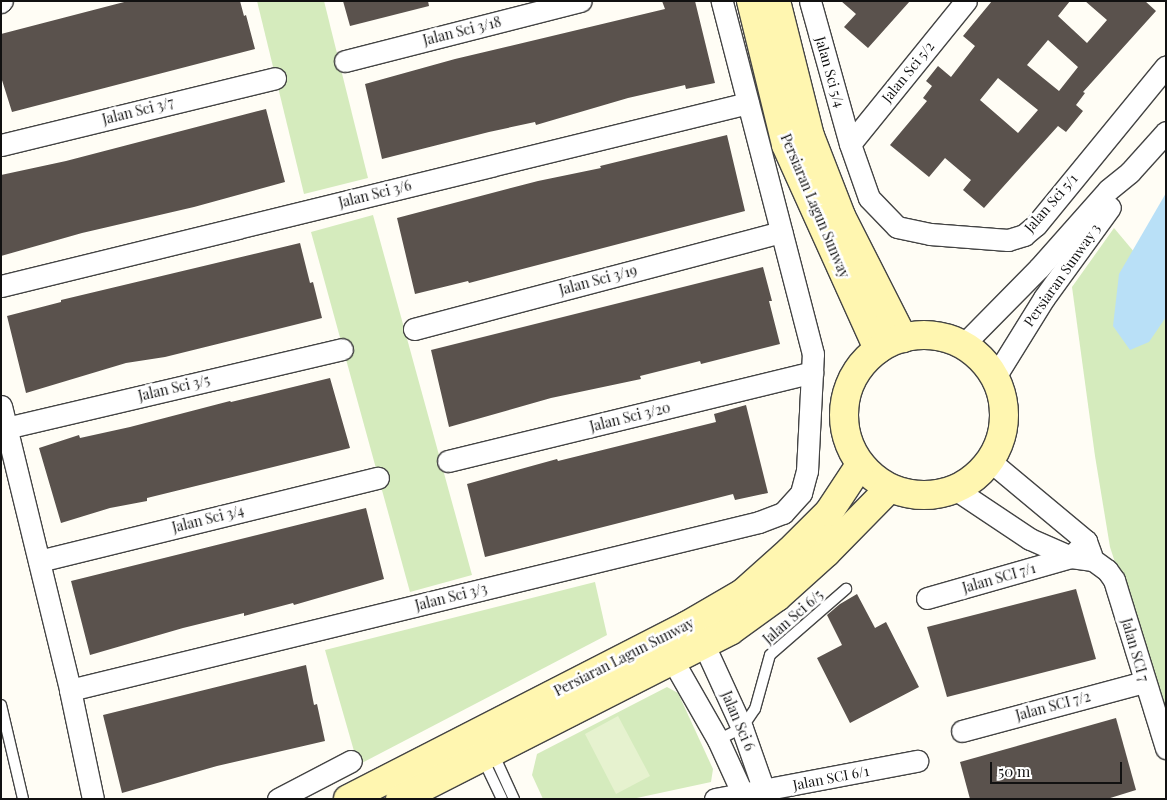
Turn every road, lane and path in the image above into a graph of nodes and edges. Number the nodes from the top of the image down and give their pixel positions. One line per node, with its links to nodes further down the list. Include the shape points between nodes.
1 (580, 1): 7 (street, Jalan Sci 3/18)
2 (722, 1): 10 (street, Jalan Sci 3/3)
3 (751, 1): 23 (main road, Persiaran Lagun Sunway, via 786,145)
4 (776, 1): 20 (main road, Persiaran Lagun Sunway, via 810,136 841,216)
5 (810, 1): 12 (street, Jalan Sci 5/4)
6 (966, 1): 12 (street, Jalan Sci 5/2)
7 (345, 61)
8 (1166, 66): 12 (street, Jalan Sci 5/1, via 1036,225 1024,235 1008,240 930,234 897,227 869,198)
9 (275, 78): 13 (street, Jalan Sci 3/7)
10 (748, 102): 15 (street, Jalan Sci 3/3); 17 (street, Jalan Sci 3/6)
11 (1166, 132): 14 (street, Persiaran Sunway 3)
12 (850, 144)
13 (1, 145)
14 (1130, 172): 16 (street, Persiaran Sunway 3, via 1108,190); 18 (street, Persiaran Sunway 3, via 1116,199)
15 (781, 232): 19 (street, Jalan Sci 3/19); 24 (street, Jalan Sci 3/3, via 813,354)
16 (1023, 284): 18 (street); 21 (street, Persiaran Sunway 3)
17 (1, 286)
18 (1044, 298): 25 (street, Persiaran Sunway 3)
19 (414, 329)
20 (903, 338): 21 (main road, via 923,335 944,337); 23 (main road)
21 (963, 345): 25 (main road, via 982,359)
22 (342, 349): 27 (street, Jalan Sci 3/5)
23 (878, 349): 30 (main road, via 859,367 847,390 843,417 847,442)
24 (812, 372): 29 (street, Jalan Sci 3/20); 42 (street, Jalan Sci 3/3, via 807,470 801,493 783,513 758,522)
25 (995, 377): 28 (main road, via 1004,419 1000,441)
26 (1, 406): 27 (street)
27 (6, 428): 36 (street)
28 (990, 461): 33 (main road, via 975,478); 34 (street, Jalan SCI 7)
29 (448, 462)
30 (860, 465): 32 (main road, via 873,479); 57 (main road, Persiaran Lagun Sunway, via 829,512 743,593 686,626)
31 (378, 478): 36 (street, Jalan Sci 3/4)
32 (889, 488): 33 (main road, via 910,495 933,495); 39 (main road, Persiaran Lagun Sunway, via 777,596 730,630)
33 (955, 489): 35 (street, via 1030,539)
34 (1090, 551): 35 (street); 41 (street, Jalan SCI 7, via 1114,580)
35 (1071, 557): 38 (street, Jalan SCI 7/1)
36 (39, 561): 42 (street)
37 (846, 589): 44 (lane, Jalan Sci 6/5, via 770,655 755,709)
38 (927, 598)
39 (704, 644): 40 (main road, Persiaran Lagun Sunway); 44 (street, Jalan Sci 6)
40 (673, 662): 46 (street, Jalan Sci 6); 49 (main road, Persiaran Lagun Sunway)
41 (1144, 682): 45 (street, Jalan SCI 7/2); 47 (street, Jalan SCI 7)
42 (70, 690): 55 (street)
43 (1, 705): 48 (lane)
44 (742, 728): 46 (lane); 52 (street, Jalan Sci 6)
45 (962, 731)
46 (718, 740): 53 (street, Jalan Sci 6)
47 (1166, 748)
48 (6, 755): 54 (lane)
49 (487, 755): 58 (main road, Persiaran Lagun Sunway); 59 (lane); 60 (lane)
50 (351, 760): 56 (street)
51 (917, 761): 52 (street, Jalan SCI 6/1)
52 (766, 794): 53 (street, Jalan SCI 6/1)
53 (744, 796): 61 (street, Jalan SCI 6/1)
54 (23, 799)
55 (93, 799)
56 (278, 799)
57 (348, 799)
58 (400, 799)
59 (502, 799)
60 (514, 799)
61 (715, 799)

